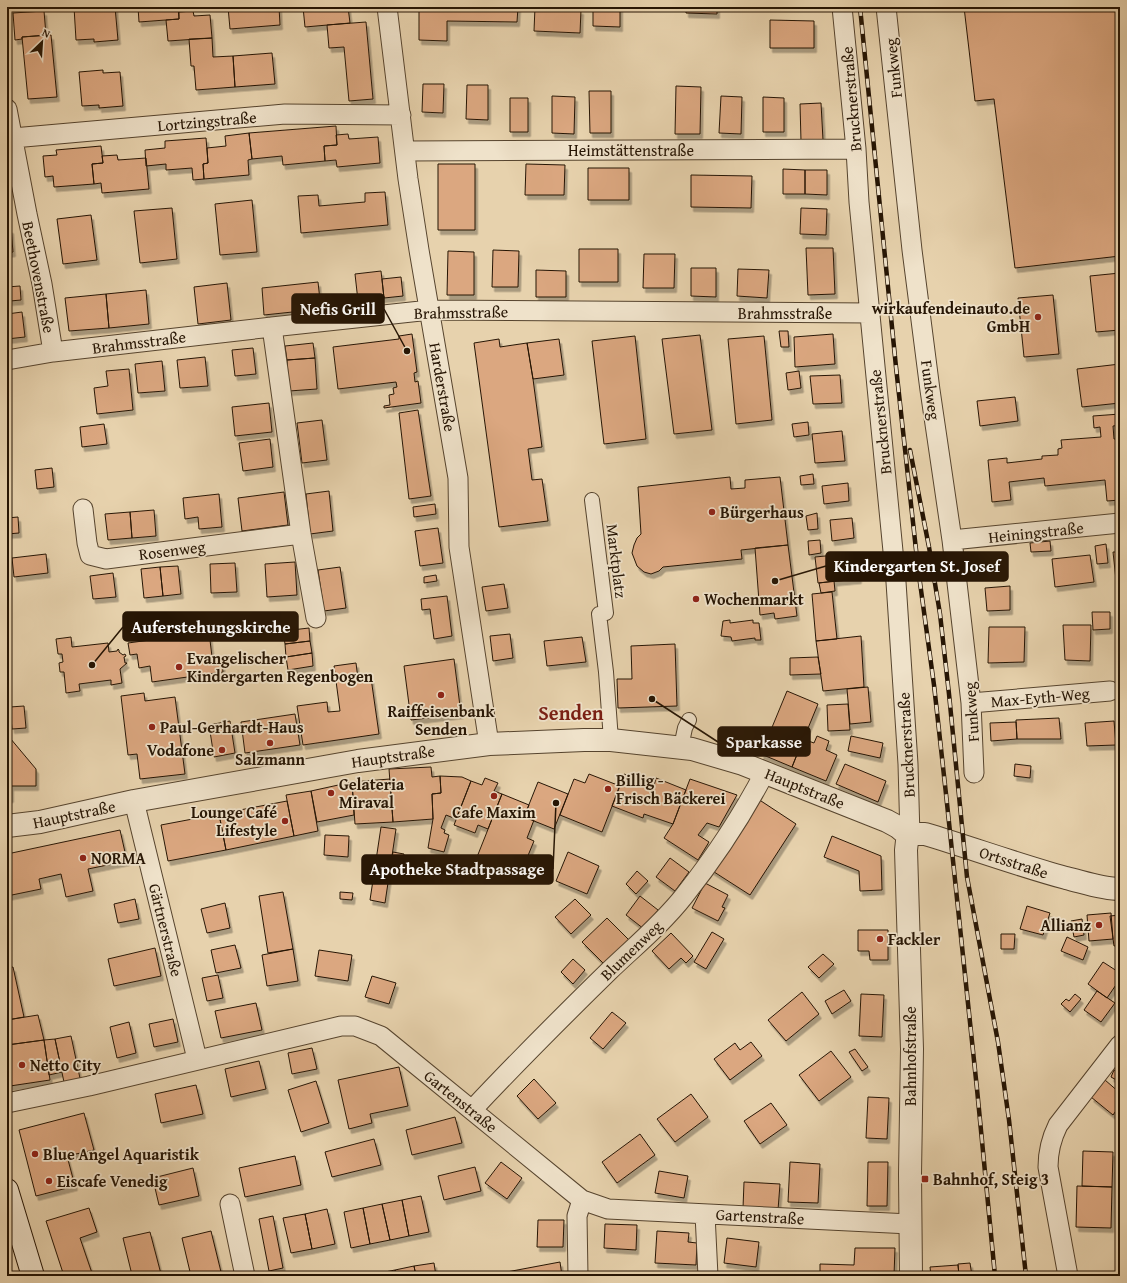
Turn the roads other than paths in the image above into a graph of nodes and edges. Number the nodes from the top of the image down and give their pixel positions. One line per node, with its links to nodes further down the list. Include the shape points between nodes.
1 (387, 7): 5 (street, Harderstraße)
2 (842, 7): 7 (street, Brucknerstraße)
3 (886, 7): 18 (street, Funkweg, via 912,250)
4 (7, 109): 6 (street, Beethovenstraße)
5 (401, 115): 6 (street, Lortzingstraße, via 285,114); 8 (street, Harderstraße)
6 (13, 138): 12 (street, Beethovenstraße)
7 (856, 149): 8 (street, Heimstättenstraße); 10 (street, Brucknerstraße)
8 (406, 151): 9 (street, Harderstraße)
9 (430, 310): 10 (street, Brahmsstraße); 11 (street, Brahmsstraße); 24 (street, Harderstraße, via 458,478 459,547)
10 (870, 313): 30 (street, Brucknerstraße, via 896,589 908,764)
11 (272, 327): 12 (street, Brahmsstraße); 17 (street)
12 (53, 352): 13 (street, Brahmsstraße)
13 (7, 360)
14 (592, 500): 23 (street, Marktplatz, via 606,613 599,614)
15 (83, 509): 17 (street, Rosenweg, via 90,555 106,559)
16 (1120, 523): 18 (street, Heiningstraße)
17 (301, 534): 19 (street)
18 (952, 540): 21 (street, Funkweg)
19 (316, 618)
20 (1110, 690): 21 (street, Max-Eyth-Weg)
21 (971, 703): 27 (street, Funkweg)
22 (688, 720): 25 (street)
23 (611, 740): 24 (street, Hauptstraße); 25 (street, Hauptstraße)
24 (489, 744): 28 (street, Hauptstraße, via 351,762)
25 (681, 747): 26 (street, Hauptstraße, via 717,755)
26 (765, 772): 30 (street, Hauptstraße, via 887,821); 35 (street, Blumenweg, via 727,838 683,897 647,937 618,962)
27 (974, 773)
28 (134, 801): 29 (street, Hauptstraße, via 40,822); 33 (street, Gärtnerstraße)
29 (7, 826)
30 (910, 837): 31 (street, Ortsstraße, via 925,834 1056,875); 40 (street, Bahnhofstraße, via 906,850 912,1049)
31 (1120, 889)
32 (1120, 1045): 46 (street, via 1058,1125 1048,1152 1048,1167)
33 (197, 1059): 34 (street, Gartenstraße); 35 (street, Gartenstraße, via 341,1026 354,1026 381,1036)
34 (7, 1103)
35 (472, 1110): 37 (street, Gartenstraße)
36 (7, 1190): 41 (street)
37 (582, 1200): 39 (street, Gartenstraße, via 608,1209); 43 (street, via 578,1216)
38 (230, 1204): 42 (street)
39 (704, 1214): 40 (street, Gartenstraße); 44 (street)
40 (910, 1224): 45 (street, Bahnhofstraße)
41 (33, 1276)
42 (245, 1276)
43 (578, 1276)
44 (708, 1276)
45 (911, 1276)
46 (1068, 1276)

